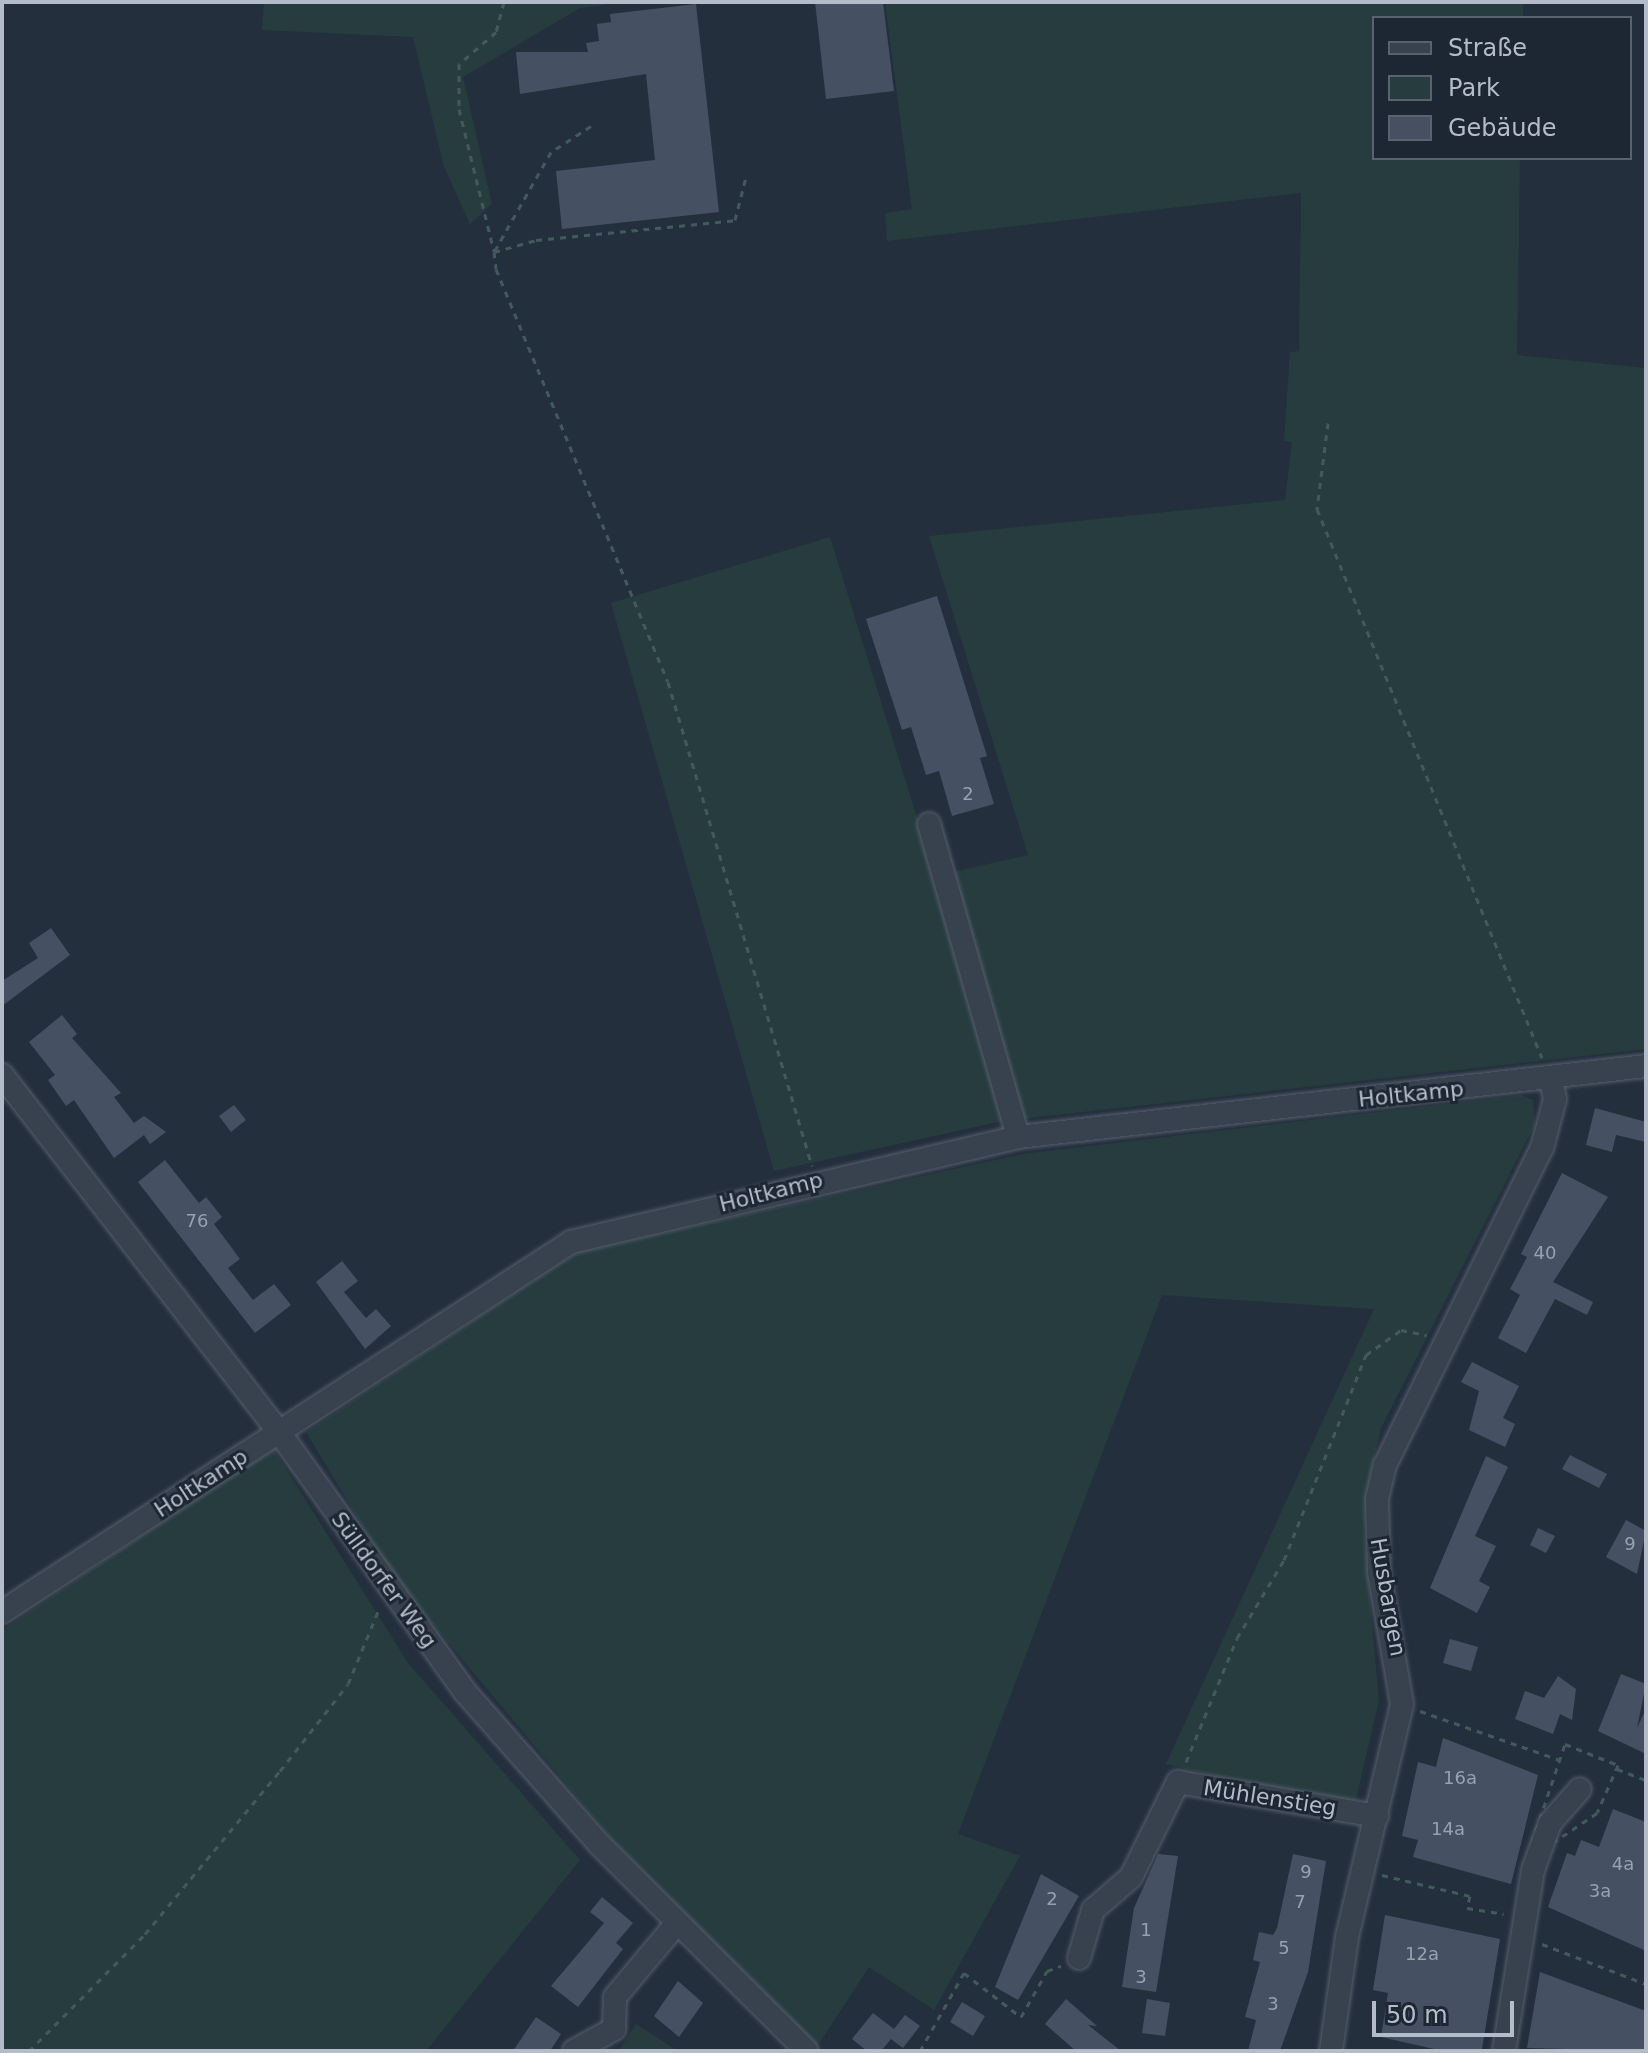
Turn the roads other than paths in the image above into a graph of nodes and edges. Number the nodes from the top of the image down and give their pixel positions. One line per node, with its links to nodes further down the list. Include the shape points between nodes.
1 (929, 824): 5 (street)
2 (1646, 1066): 4 (street, Holtkamp)
3 (2, 1075): 6 (street, Sülldorfer Weg)
4 (1551, 1080): 5 (street, Holtkamp); 9 (street, Husbargen, via 1555,1099 1542,1148 1385,1465 1377,1499 1379,1572 1402,1704)
5 (1018, 1137): 6 (street, Holtkamp, via 571,1242)
6 (279, 1432): 7 (street, Holtkamp); 10 (street, Sülldorfer Weg, via 466,1693)
7 (2, 1612)
8 (1580, 1789): 15 (street, via 1550,1823)
9 (1377, 1816): 11 (street, Mühlenstieg, via 1178,1782 1131,1877 1093,1910); 14 (street, Husbargen)
10 (677, 1923): 12 (street, via 615,1997 614,2029); 13 (street, Sülldorfer Weg)
11 (1079, 1958)
12 (574, 2051)
13 (807, 2051)
14 (1331, 2051)
15 (1504, 2051)

